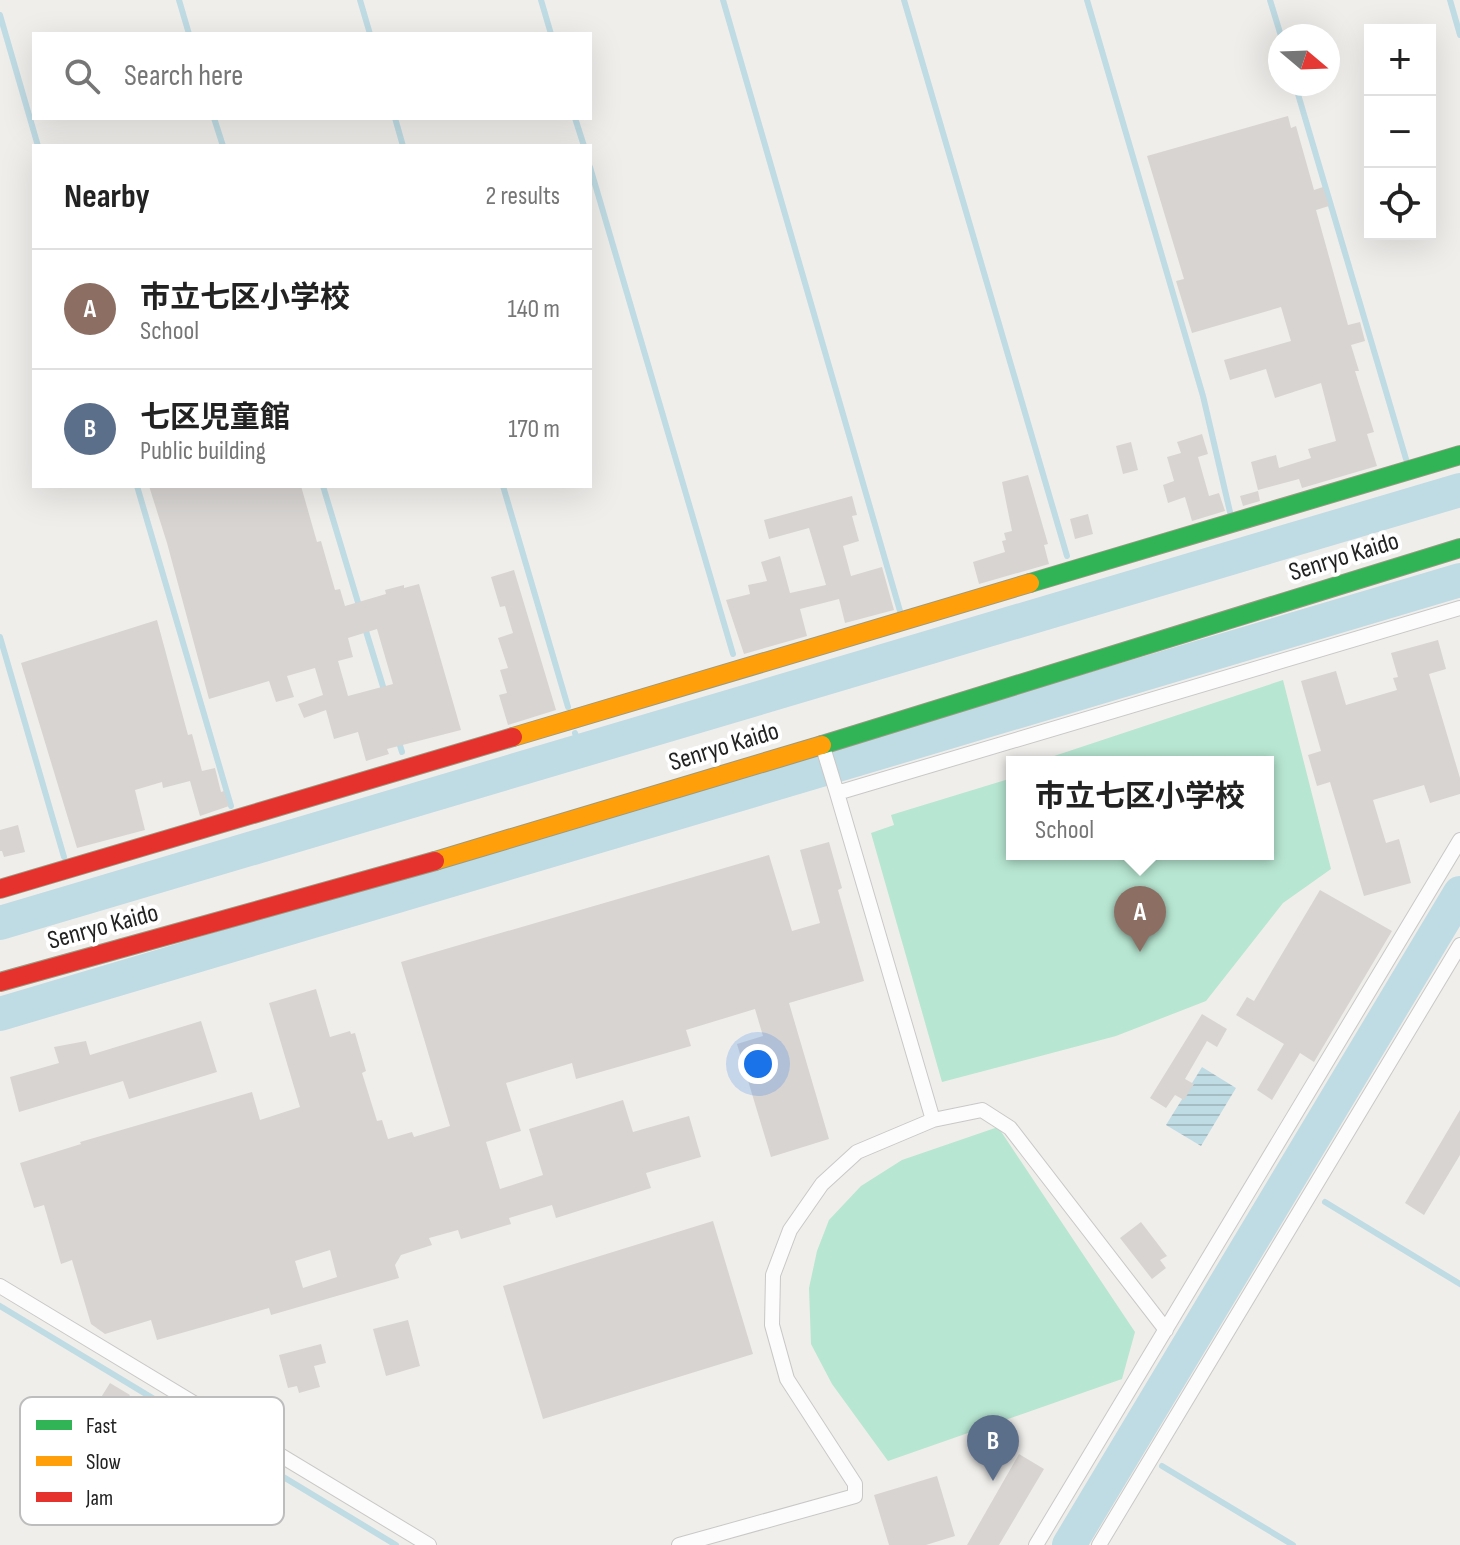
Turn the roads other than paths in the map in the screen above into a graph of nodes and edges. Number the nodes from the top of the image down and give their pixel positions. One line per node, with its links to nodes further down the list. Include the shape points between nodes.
1 (1460, 455): 7 (street)
2 (1460, 548): 4 (street, Senryo Kaido)
3 (1460, 608): 5 (street)
4 (822, 744): 5 (street); 9 (street, Senryo Kaido, via 451,856)
5 (832, 778): 10 (street)
6 (1460, 840): 12 (street)
7 (0, 889)
8 (1460, 945): 18 (street)
9 (0, 982)
10 (933, 1120): 12 (street, via 982,1110 1010,1128); 16 (street, via 857,1152 822,1184 790,1230 773,1275 772,1325 787,1379 855,1484 855,1496)
11 (0, 1286): 13 (street)
12 (1166, 1330): 17 (street)
13 (184, 1397)
14 (284, 1457): 15 (street)
15 (429, 1545)
16 (679, 1545)
17 (1036, 1545)
18 (1099, 1545)

